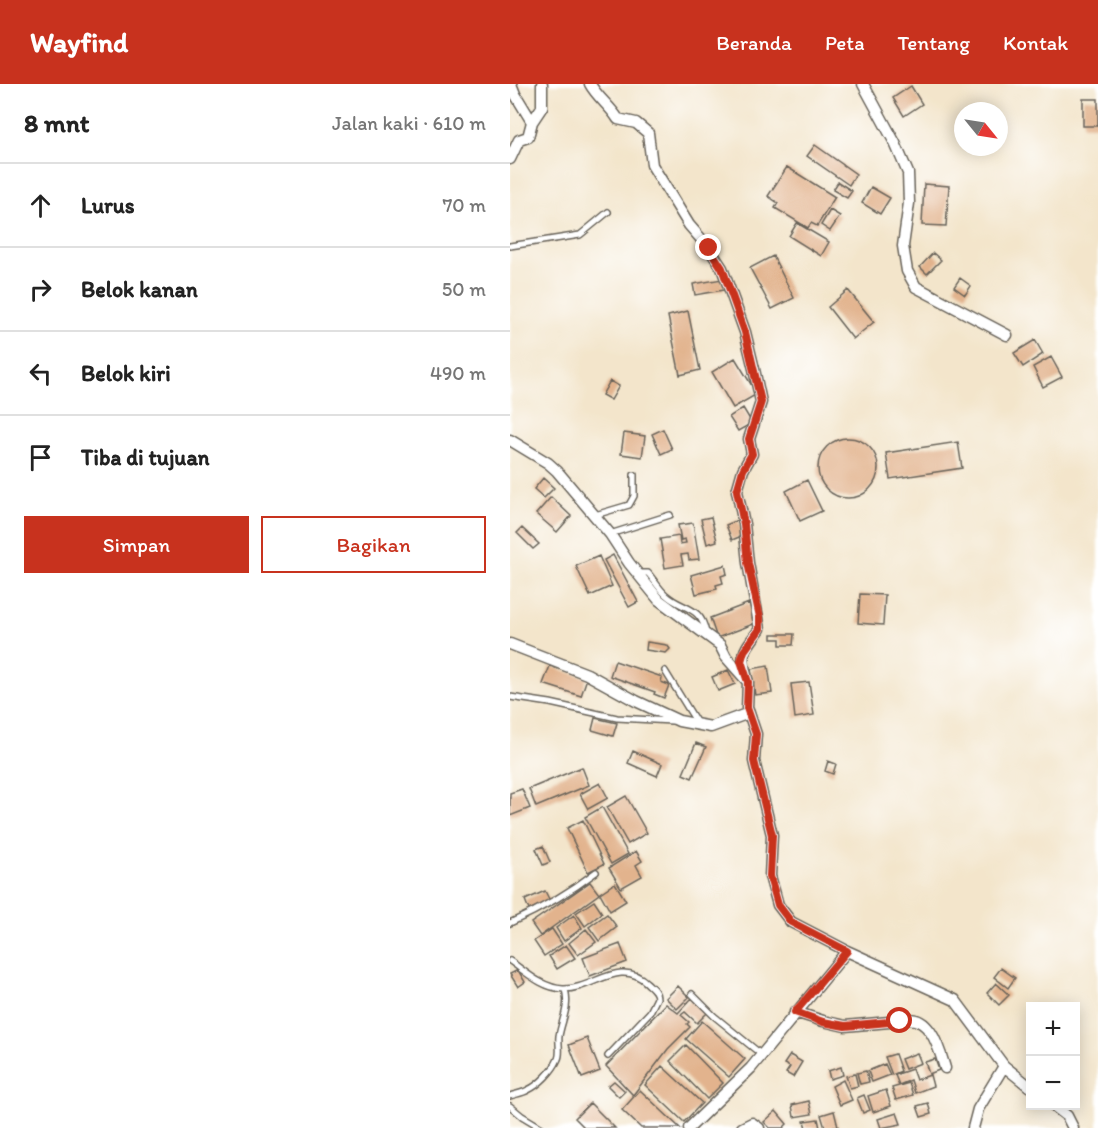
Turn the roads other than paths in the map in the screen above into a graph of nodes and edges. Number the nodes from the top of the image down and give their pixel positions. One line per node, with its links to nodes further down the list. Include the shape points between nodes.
1 (511, 84): 5 (street)
2 (542, 84): 5 (street, via 542,107)
3 (590, 84): 17 (street, via 618,119 636,123 648,133 652,165 689,225 722,268 745,332 761,402 749,439 752,454 737,491 760,629 741,661)
4 (863, 84): 9 (street, via 908,173 909,203 903,246 907,271 916,287)
5 (532, 122): 6 (street, via 528,137 519,140)
6 (510, 159)
7 (608, 212): 8 (lane, via 580,235)
8 (510, 246)
9 (1007, 335)
10 (510, 440): 12 (street, via 548,463)
11 (634, 475): 12 (lane, via 632,502)
12 (595, 515): 14 (street)
13 (670, 515): 14 (lane)
14 (610, 534): 17 (street, via 659,600 720,645)
15 (510, 644): 20 (street, via 587,674)
16 (665, 671): 21 (lane)
17 (748, 682): 19 (street)
18 (510, 697): 20 (lane, via 617,718)
19 (749, 713): 21 (street, via 711,727); 24 (street, via 756,734 754,761 772,835 770,876 778,905 791,922)
20 (679, 721): 21 (street)
21 (697, 724)
22 (596, 872): 23 (lane, via 545,907)
23 (510, 923)
24 (847, 951): 28 (street); 31 (street, via 955,1000)
25 (510, 961): 26 (lane, via 542,983)
26 (565, 989): 30 (lane, via 624,973 637,976 655,991 657,998 650,1012); 34 (lane, via 568,998 559,1035 559,1058 546,1076 527,1091)
27 (693, 994): 29 (lane)
28 (795, 1012): 29 (street); 32 (street, via 845,1026 908,1018 918,1021 931,1032)
29 (762, 1055): 38 (street)
30 (608, 1056)
31 (1004, 1066): 33 (street); 41 (street, via 978,1109)
32 (945, 1068)
33 (1026, 1084)
34 (510, 1096)
35 (510, 1106): 37 (lane)
36 (1059, 1110): 42 (street)
37 (542, 1128)
38 (689, 1128)
39 (742, 1128): 40 (street, via 752,1123)
40 (759, 1128)
41 (973, 1128)
42 (1073, 1128)

